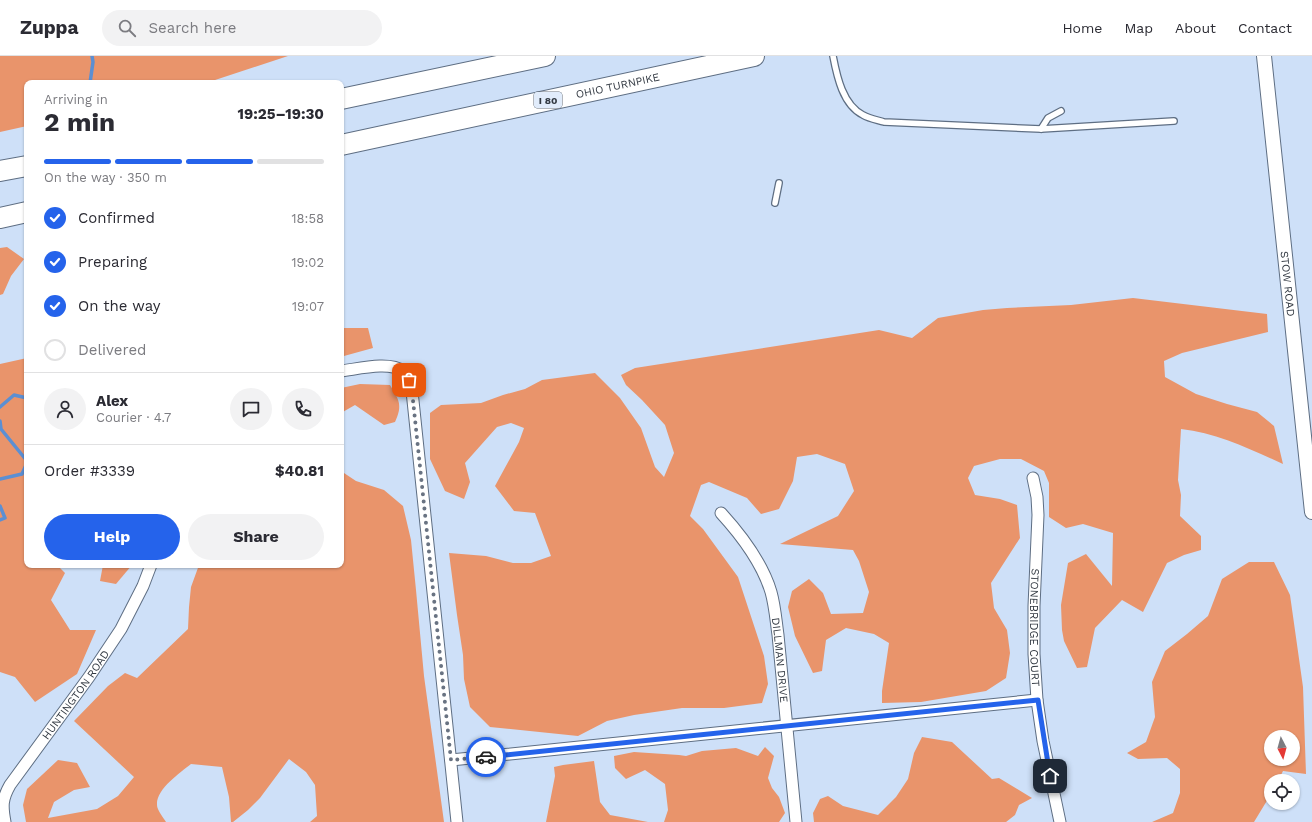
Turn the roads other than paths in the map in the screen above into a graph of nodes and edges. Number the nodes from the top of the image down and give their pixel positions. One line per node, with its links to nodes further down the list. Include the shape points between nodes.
1 (545, 56): 5 (highway)
2 (754, 56): 9 (highway, OHIO TURNPIKE / I 80)
3 (833, 56): 8 (lane, via 843,92 852,107 864,116 884,122)
4 (1264, 56): 18 (street, STOW ROAD)
5 (344, 98)
6 (1061, 111): 8 (lane, via 1048,118)
7 (1174, 121): 8 (lane)
8 (1041, 129)
9 (344, 144)
10 (24, 167): 11 (highway)
11 (0, 172)
12 (779, 183): 13 (lane)
13 (775, 203)
14 (24, 213): 15 (highway)
15 (0, 218)
16 (344, 371): 23 (street, via 382,366 396,368 404,372 409,380)
17 (1032, 478): 21 (street, STONEBRIDGE COURT, via 1038,515 1034,654)
18 (1312, 512)
19 (721, 514): 22 (street, DILLMAN DRIVE, via 758,560 771,592)
20 (150, 568): 24 (street, HUNTINGTON ROAD, via 121,629 10,785 2,807)
21 (1038, 700): 22 (street); 27 (street, STONEBRIDGE COURT, via 1043,741)
22 (786, 727): 23 (street); 26 (street, DILLMAN DRIVE)
23 (451, 760): 25 (street)
24 (5, 822)
25 (457, 822)
26 (796, 822)
27 (1060, 822)

